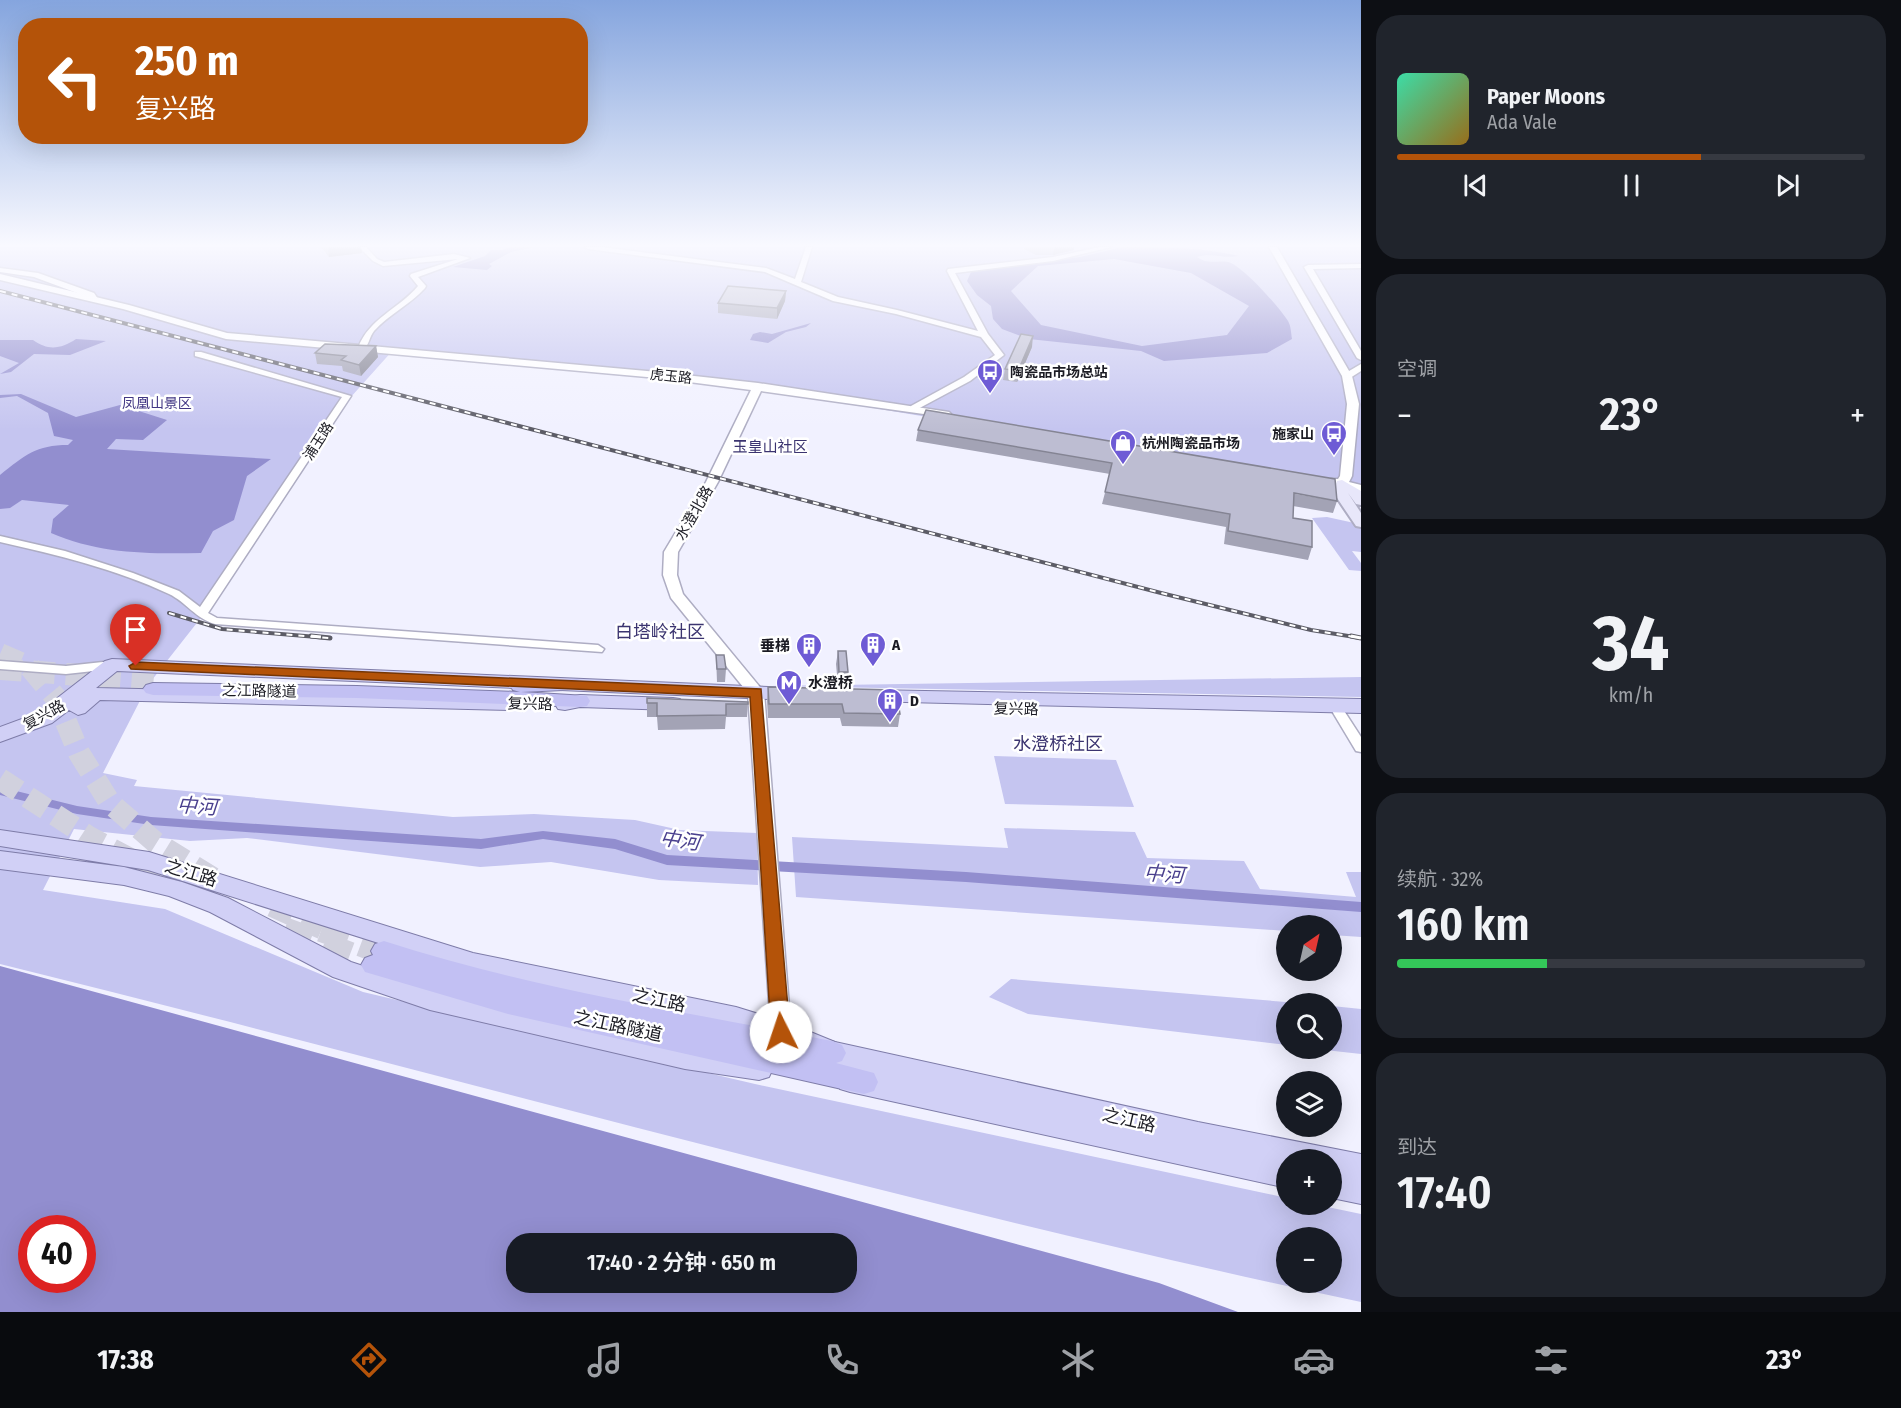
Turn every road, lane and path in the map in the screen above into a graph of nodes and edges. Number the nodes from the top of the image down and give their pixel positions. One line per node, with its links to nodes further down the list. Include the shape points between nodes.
1 (127, 308): 8 (street, 虎玉路, via 226,336)
2 (399, 308): 8 (street, via 369,332)
3 (881, 308): 7 (street)
4 (970, 308): 7 (street)
5 (1308, 308): 12 (street)
6 (1332, 308): 10 (street)
7 (984, 335): 14 (street, via 1000,355 968,379)
8 (362, 348): 13 (street, 虎玉路)
9 (198, 354): 24 (street, 浦玉路, via 347,396)
10 (1361, 358)
11 (1361, 368): 12 (street)
12 (1347, 376): 16 (street, via 1353,404)
13 (758, 386): 14 (street, 虎玉路); 32 (street, 水澄北路, via 712,482 671,552 669,564 676,596)
14 (914, 408): 15 (street, 虎玉路)
15 (961, 417)
16 (1348, 453): 17 (street); 19 (street)
17 (1361, 456)
18 (1319, 480): 19 (street)
19 (1342, 484): 20 (street); 21 (main road); 22 (main road, via 1340,492)
20 (1361, 489)
21 (1361, 501)
22 (1361, 522)
23 (0, 539): 24 (street, via 129,575 175,593)
24 (201, 614): 25 (street, via 215,621)
25 (598, 649)
26 (0, 665): 28 (street)
27 (112, 665): 28 (street); 30 (main road, 复兴路); 31 (main road, 复兴路, via 461,678)
28 (66, 670): 30 (street)
29 (156, 685): 31 (highway, 之江路隧道, via 444,694)
30 (89, 692): 31 (main road, 复兴路, via 549,704); 36 (main road, 复兴路, via 45,718); 37 (main road, 复兴路, via 53,726)
31 (579, 693): 32 (main road, 复兴路)
32 (757, 699): 33 (main road, 复兴路); 41 (street)
33 (815, 700)
34 (850, 701): 35 (main road, 复兴路)
35 (1350, 712): 38 (street)
36 (0, 735)
37 (0, 744)
38 (1361, 748)
39 (0, 838): 41 (main road, 之江路, via 149,861 424,950 696,1008)
40 (0, 860): 43 (main road, 之江路, via 124,876 173,888 219,905 342,970 430,999 685,1057)
41 (781, 1032): 42 (main road, 之江路)
42 (832, 1053): 43 (highway, 之江路隧道, via 379,958 508,1003); 44 (main road, 之江路)
43 (864, 1082): 47 (main road, 之江路)
44 (1276, 1151)
45 (1342, 1164): 46 (main road)
46 (1361, 1168)
47 (1276, 1172)
48 (1342, 1186): 49 (main road)
49 (1361, 1190)

